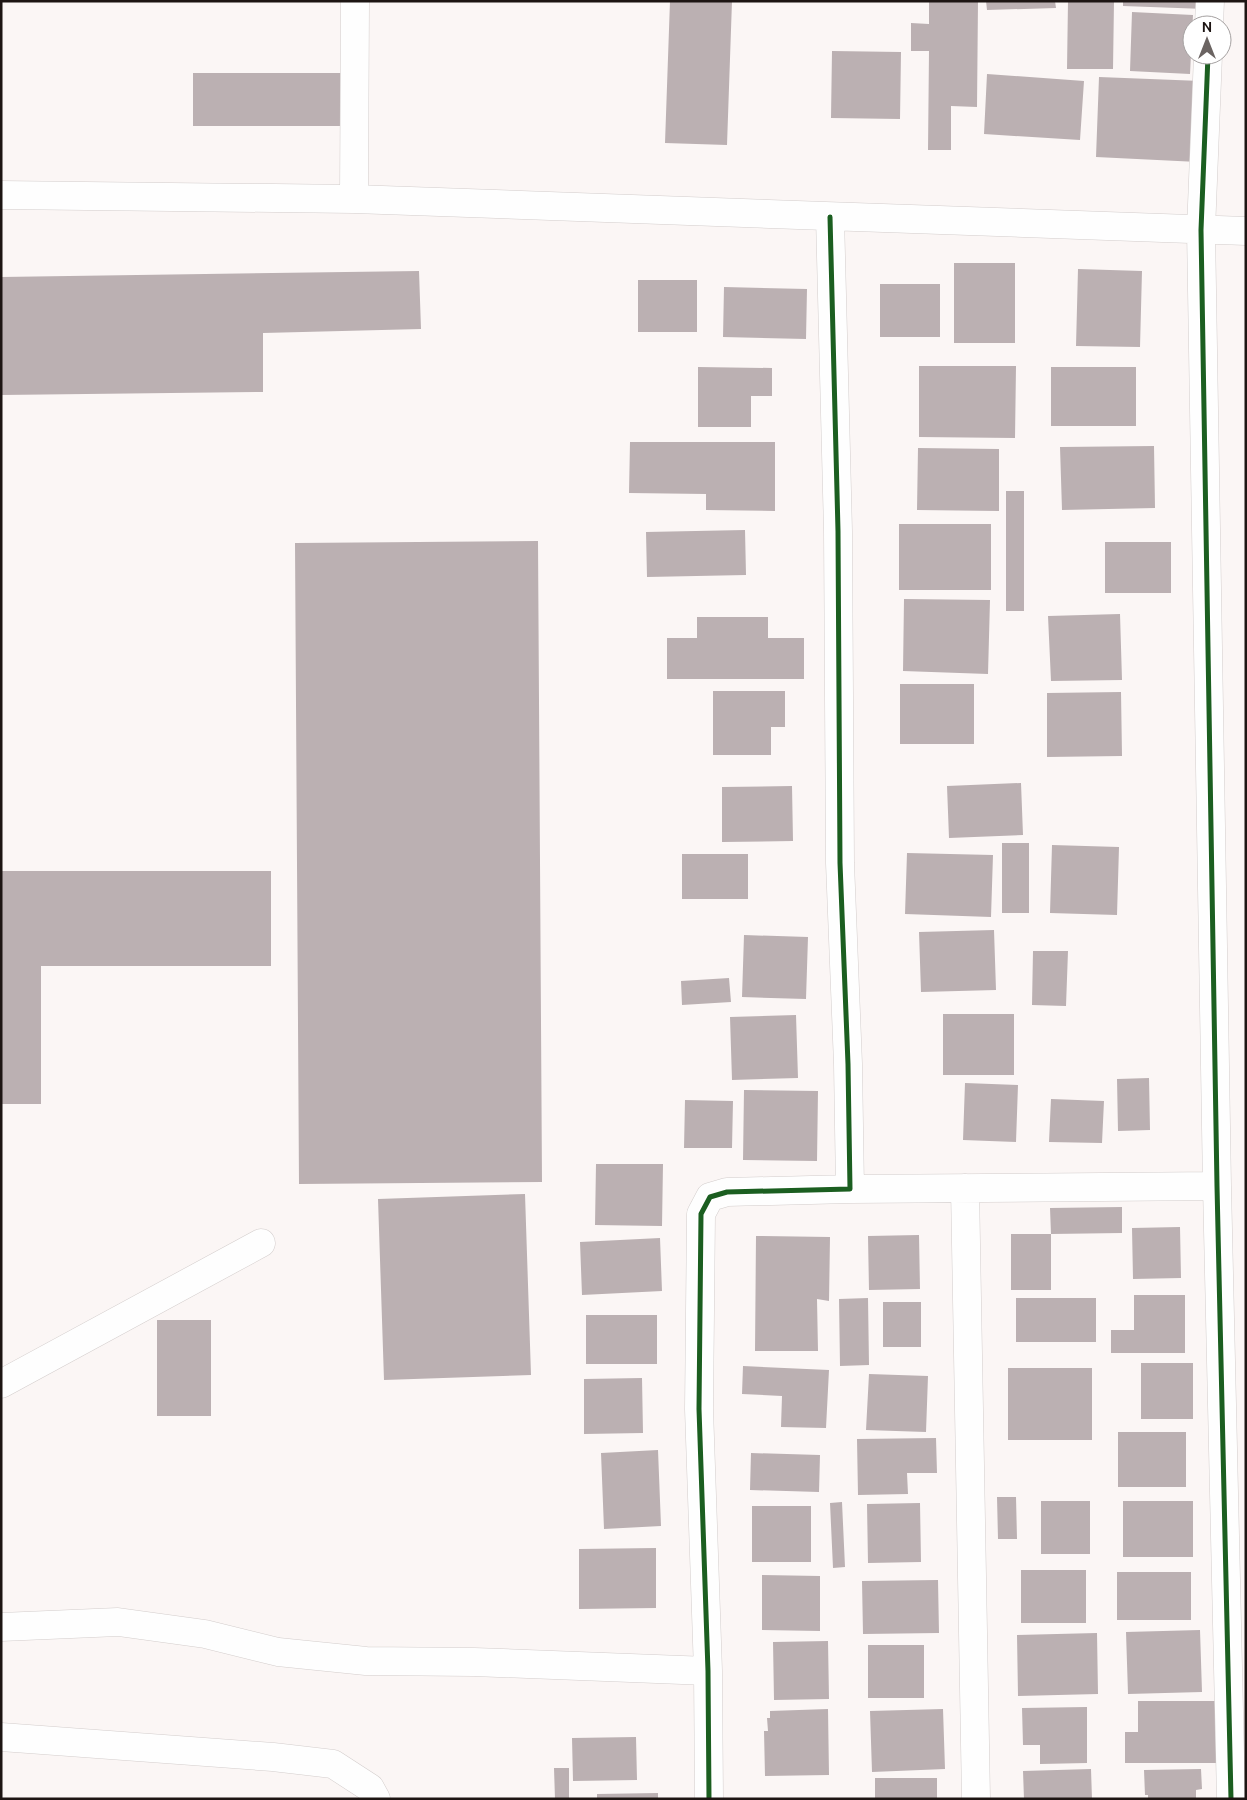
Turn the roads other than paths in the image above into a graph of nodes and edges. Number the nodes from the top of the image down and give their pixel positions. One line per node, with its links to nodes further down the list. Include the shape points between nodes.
1 (355, 1): 6 (street)
2 (1210, 1): 3 (street)
3 (1209, 15)
4 (1208, 65): 8 (street)
5 (1, 195): 6 (street)
6 (354, 199): 7 (street)
7 (830, 217): 8 (street); 12 (street, via 838,531 840,862)
8 (1201, 230): 9 (street); 10 (street)
9 (1246, 230)
10 (1217, 1186): 11 (street); 21 (street)
11 (965, 1188): 12 (street); 20 (street)
12 (850, 1189): 16 (street, via 727,1192 710,1197 701,1214 699,1408)
13 (261, 1243): 14 (street)
14 (1, 1384)
15 (1, 1628): 16 (street, via 118,1622 205,1634 278,1652 366,1661)
16 (708, 1671): 19 (street)
17 (1, 1737): 18 (street, via 332,1764 370,1788)
18 (376, 1799)
19 (709, 1799)
20 (976, 1799)
21 (1231, 1799)

